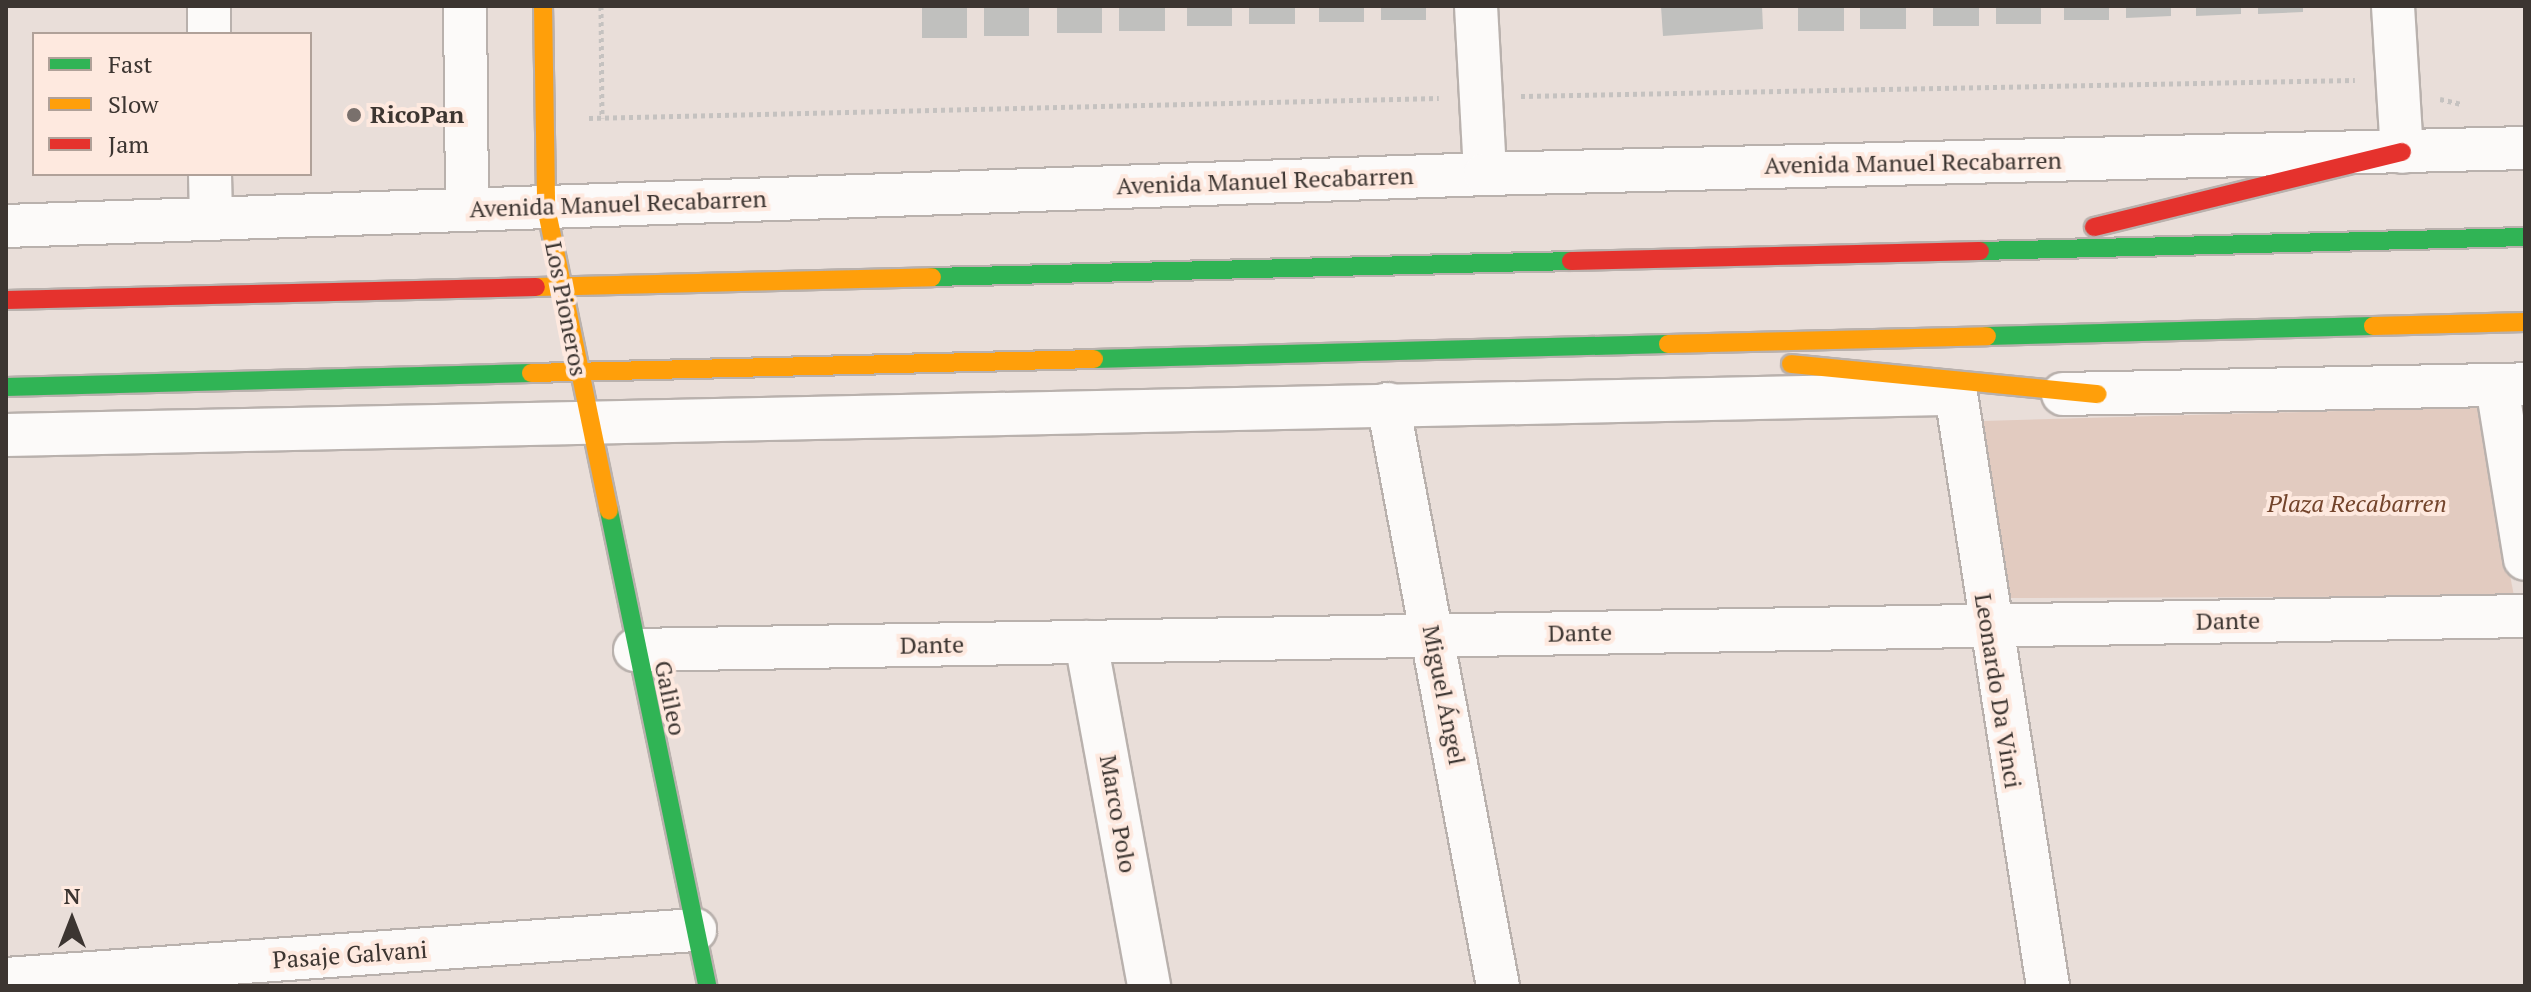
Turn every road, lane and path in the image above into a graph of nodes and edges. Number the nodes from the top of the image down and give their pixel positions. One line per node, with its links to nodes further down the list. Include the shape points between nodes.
1 (209, 6): 7 (street)
2 (465, 6): 18 (street)
3 (543, 6): 12 (main road, Los Pioneros)
4 (601, 6): 11 (path)
5 (1476, 6): 9 (street)
6 (2393, 6): 8 (street)
7 (209, 32)
8 (2398, 79): 9 (path); 10 (path, via 2435,98); 14 (street)
9 (1481, 97): 11 (path); 15 (street)
10 (2478, 106)
11 (602, 118): 12 (path)
12 (545, 120): 17 (main road, Los Pioneros)
13 (2525, 148): 14 (street, Avenida Manuel Recabarren)
14 (2402, 152): 15 (street, Avenida Manuel Recabarren); 22 (main road)
15 (1485, 174): 17 (street, Avenida Manuel Recabarren)
16 (210, 176): 19 (street)
17 (546, 207): 18 (street, Avenida Manuel Recabarren); 23 (main road, Los Pioneros)
18 (467, 210): 19 (street, Avenida Manuel Recabarren)
19 (211, 218): 20 (street, Avenida Manuel Recabarren)
20 (6, 226)
21 (2525, 237): 22 (main road)
22 (2014, 247): 23 (main road)
23 (560, 287): 24 (main road); 27 (main road, Los Pioneros)
24 (6, 300)
25 (2525, 322): 26 (main road)
26 (1593, 345): 27 (main road); 31 (main road)
27 (579, 376): 29 (main road); 33 (main road, Los Pioneros)
28 (2511, 385): 31 (street); 35 (street)
29 (6, 387)
30 (1956, 394): 31 (street); 32 (street); 37 (street, Leonardo Da Vinci)
31 (2098, 394)
32 (1388, 404): 33 (street); 38 (street, Miguel Ángel)
33 (587, 420): 34 (street); 40 (main road, Galileo)
34 (6, 435)
35 (2525, 559)
36 (2525, 616): 37 (street, Dante)
37 (1986, 626): 38 (street, Dante); 46 (street, Leonardo Da Vinci)
38 (1433, 635): 39 (street, Dante); 45 (street, Miguel Ángel)
39 (1086, 642): 40 (street, Dante); 44 (street, Marco Polo)
40 (635, 650): 41 (main road, Galileo)
41 (695, 930): 42 (street, Pasaje Galvani); 43 (main road, Galileo)
42 (6, 979)
43 (707, 986)
44 (1149, 986)
45 (1498, 986)
46 (2048, 986)

